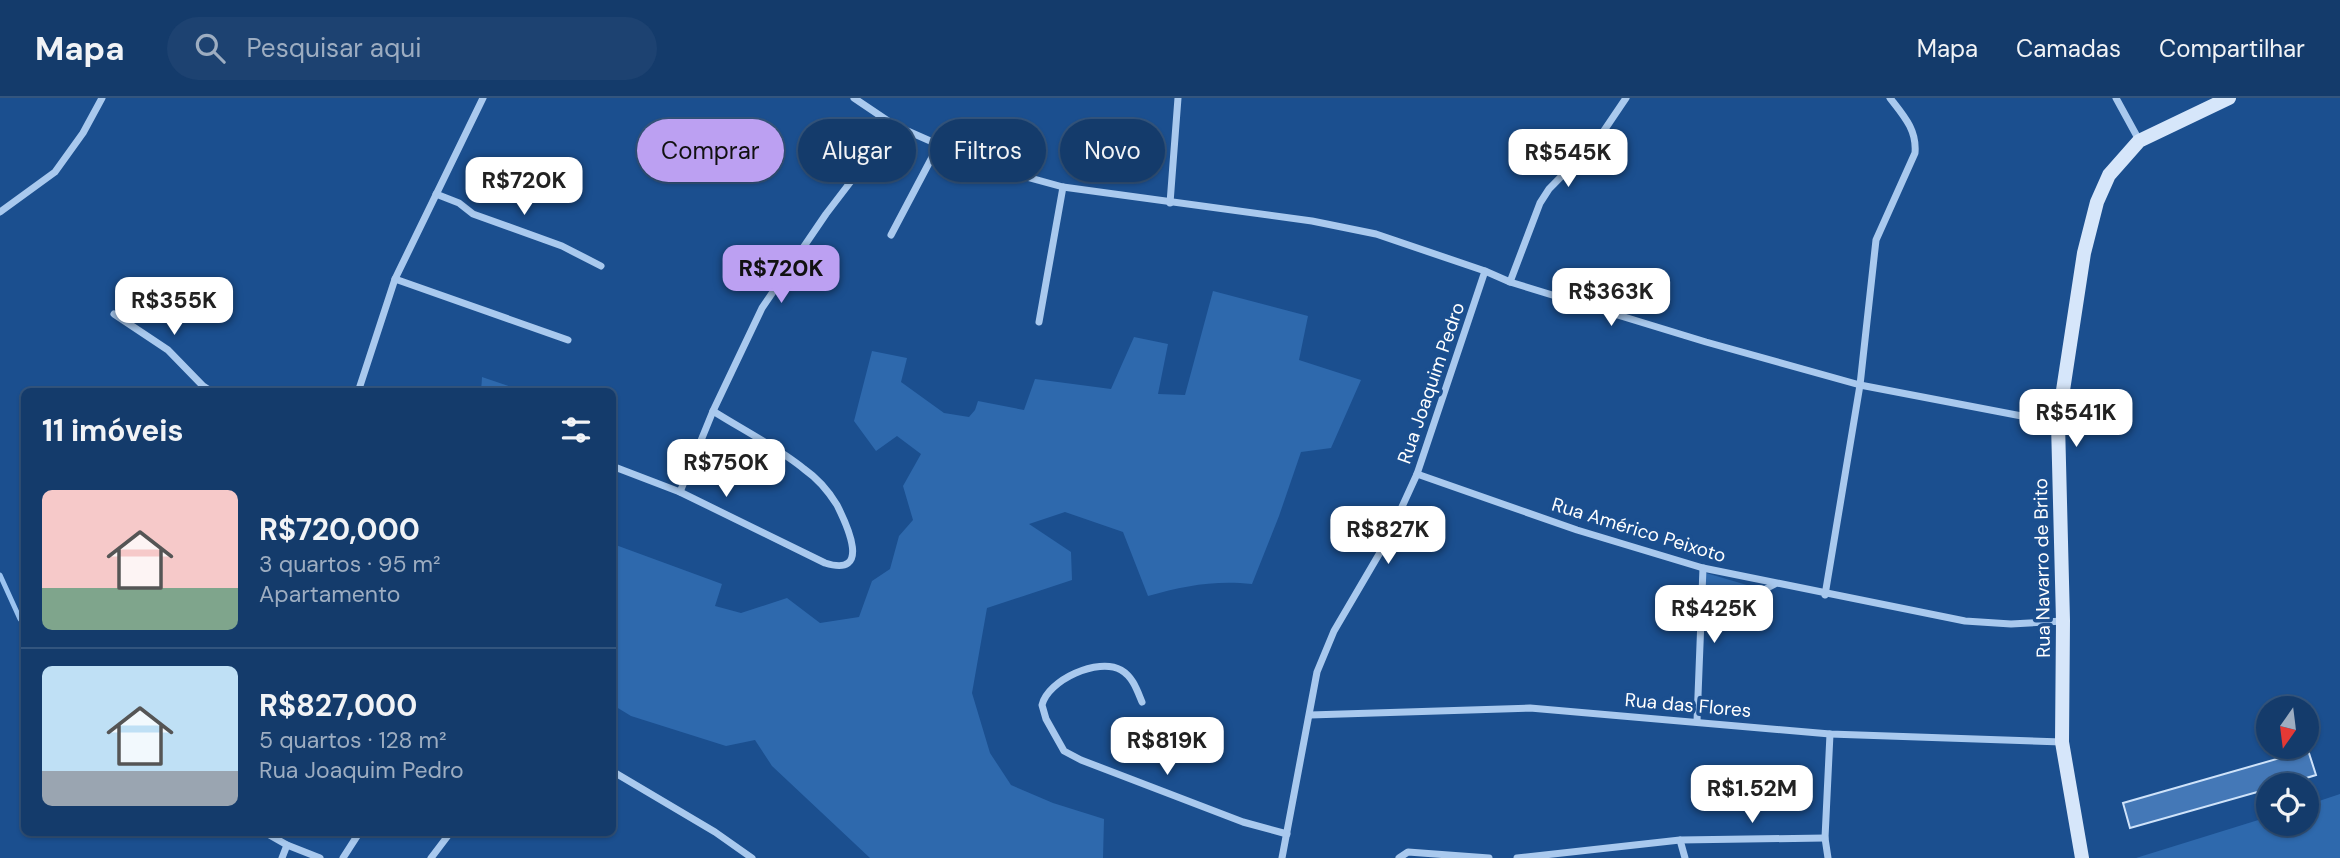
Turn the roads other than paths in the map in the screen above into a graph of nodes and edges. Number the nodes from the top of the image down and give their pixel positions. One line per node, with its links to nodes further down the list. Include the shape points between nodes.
1 (102, 98): 18 (street, via 55,172)
2 (483, 98): 16 (street)
3 (854, 98): 10 (street)
4 (1178, 98): 17 (street)
5 (1626, 98): 23 (street, via 1599,138 1549,189)
6 (1890, 98): 27 (street, via 1911,125 1916,144 1876,240)
7 (2116, 98): 11 (street)
8 (2229, 98): 9 (main road, Rua Navarro de Brito)
9 (2207, 103): 11 (main road, Rua Navarro de Brito)
10 (885, 119)
11 (2139, 141): 31 (main road, Rua Navarro de Brito, via 2109,175 2090,225)
12 (930, 163): 19 (street)
13 (850, 182): 30 (street, via 762,308)
14 (1045, 182): 15 (street)
15 (1063, 187): 17 (street); 25 (street)
16 (436, 194): 20 (street, via 459,202 473,214 562,246); 22 (street)
17 (1171, 203): 21 (street, via 1377,234)
18 (0, 212)
19 (891, 235)
20 (601, 266)
21 (1485, 271): 23 (street); 33 (street, Rua Joaquim Pedro)
22 (395, 279): 26 (street); 29 (street)
23 (1510, 282): 27 (street)
24 (114, 314): 28 (street, via 168,350)
25 (1039, 322)
26 (568, 340)
27 (1860, 385): 31 (street); 37 (street)
28 (206, 388)
29 (359, 388)
30 (713, 411): 34 (street); 34 (street, via 804,468 823,487 851,538 853,557 841,566 825,563)
31 (2058, 423): 38 (main road, Rua Navarro de Brito)
32 (616, 468): 34 (street)
33 (1417, 474): 35 (street, Rua Américo Peixoto); 41 (street, Rua Joaquim Pedro, via 1385,544 1329,643 1317,672)
34 (680, 492)
35 (1703, 568): 36 (street, Rua Américo Peixoto); 39 (street)
36 (1775, 583): 37 (street, Rua Américo Peixoto); 39 (street)
37 (1825, 595): 38 (street, Rua Américo Peixoto, via 1986,624)
38 (2063, 621): 44 (main road, Rua Navarro de Brito)
39 (1701, 623): 42 (street)
40 (1142, 702): 46 (street, via 1130,677 1105,664 1082,670 1049,689 1042,705 1064,751 1081,761)
41 (1310, 715): 42 (street, Rua das Flores, via 1530,708); 46 (street, Rua Joaquim Pedro)
42 (1697, 721): 43 (street, Rua das Flores)
43 (1830, 734): 44 (street, Rua das Flores); 50 (street)
44 (2062, 742): 64 (main road, Rua Navarro de Brito)
45 (616, 773): 57 (street)
46 (1287, 834): 58 (street, Rua Joaquim Pedro)
47 (271, 836): 52 (street)
48 (357, 836): 56 (street)
49 (448, 836): 53 (street)
50 (1825, 838): 51 (street); 63 (street)
51 (1680, 840): 61 (street); 62 (street)
52 (287, 845): 54 (street); 55 (street)
53 (436, 856)
54 (282, 858)
55 (320, 858)
56 (343, 858)
57 (752, 858)
58 (1282, 858)
59 (1399, 858): 60 (street, via 1408,852)
60 (1489, 858)
61 (1517, 858)
62 (1685, 858)
63 (1828, 858)
64 (2082, 858)

